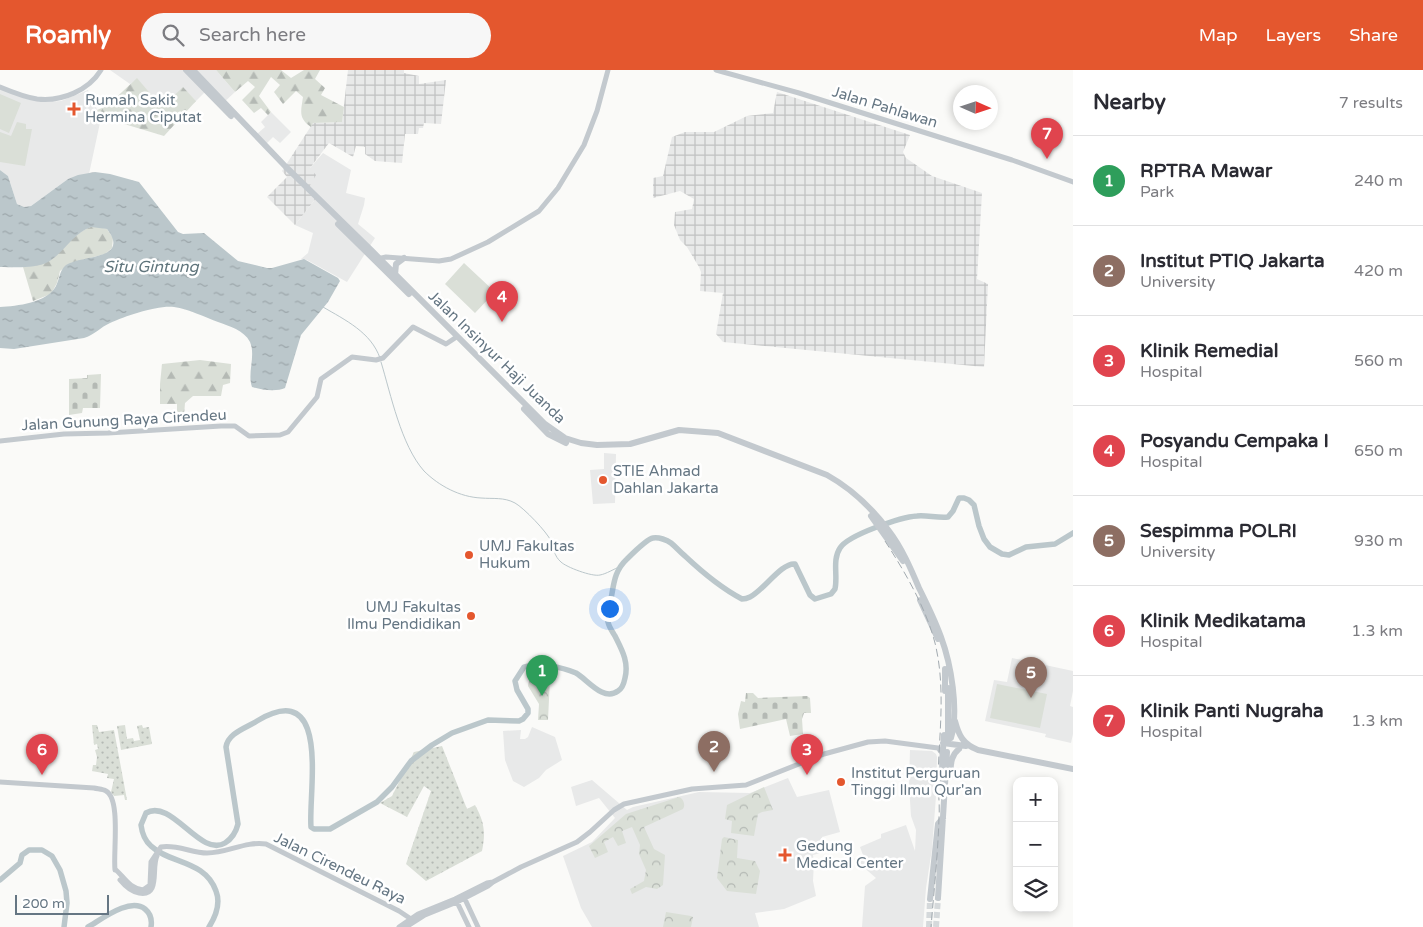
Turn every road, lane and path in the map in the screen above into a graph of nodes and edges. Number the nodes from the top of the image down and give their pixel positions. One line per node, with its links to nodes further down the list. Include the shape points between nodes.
1 (102, 70): 6 (main road, via 88,86 57,98 32,98)
2 (186, 70): 8 (highway, Jalan Insinyur Haji Juanda, via 289,176)
3 (193, 70): 8 (highway, Jalan Insinyur Haji Juanda)
4 (608, 70): 9 (main road, via 584,145 542,208 458,257 439,261)
5 (716, 70): 7 (main road, Jalan Pahlawan, via 799,93)
6 (0, 87)
7 (1073, 182)
8 (377, 258): 9 (main road); 10 (highway, Jalan Insinyur Haji Juanda); 11 (highway, Jalan Insinyur Haji Juanda)
9 (404, 258): 10 (highway, via 396,264)
10 (395, 274): 13 (highway, Jalan Insinyur Haji Juanda, via 540,418 565,438 581,443 617,446 679,430 720,433 827,475 857,496)
11 (455, 338): 12 (main road, Jalan Gunung Raya Cirendeu, via 446,344 413,327 380,359 352,356 324,376 317,397 288,432 282,434 249,436 235,426 221,426 64,434); 13 (highway, Jalan Insinyur Haji Juanda, via 548,434 560,440 578,446 617,449 676,434 718,437 826,480)
12 (0, 441)
13 (877, 519): 14 (highway, Jalan Insinyur Haji Juanda)
14 (887, 532): 15 (highway, Jalan Insinyur Haji Juanda, via 903,553 941,634 950,672); 16 (highway, Jalan Insinyur Haji Juanda, via 910,574 939,643 948,692)
15 (954, 712): 16 (highway, via 951,738 946,740); 18 (highway, via 958,732)
16 (946, 735): 19 (highway, Jalan Insinyur Haji Juanda)
17 (922, 746): 19 (main road); 19 (main road); 27 (main road, via 868,742 824,754 746,786 692,789 624,804 580,840)
18 (969, 746): 19 (highway); 21 (highway)
19 (944, 749): 20 (highway); 24 (highway, Jalan Insinyur Haji Juanda)
20 (959, 749): 21 (highway); 24 (highway, via 953,753)
21 (978, 750): 22 (highway)
22 (1073, 769)
23 (0, 782): 30 (main road, Jalan Cirendeu Raya, via 106,791 115,806 116,875 131,891 140,893 152,889 156,855 162,848 205,853 222,852 251,843 266,844)
24 (944, 807): 25 (highway)
25 (944, 818): 26 (highway); 28 (highway, via 938,824)
26 (938, 898)
27 (465, 899): 29 (main road); 29 (main road); 34 (main road)
28 (930, 899)
29 (457, 902): 30 (main road); 33 (main road)
30 (412, 920): 31 (main road); 32 (main road)
31 (399, 927)
32 (406, 927)
33 (469, 927)
34 (478, 927)

